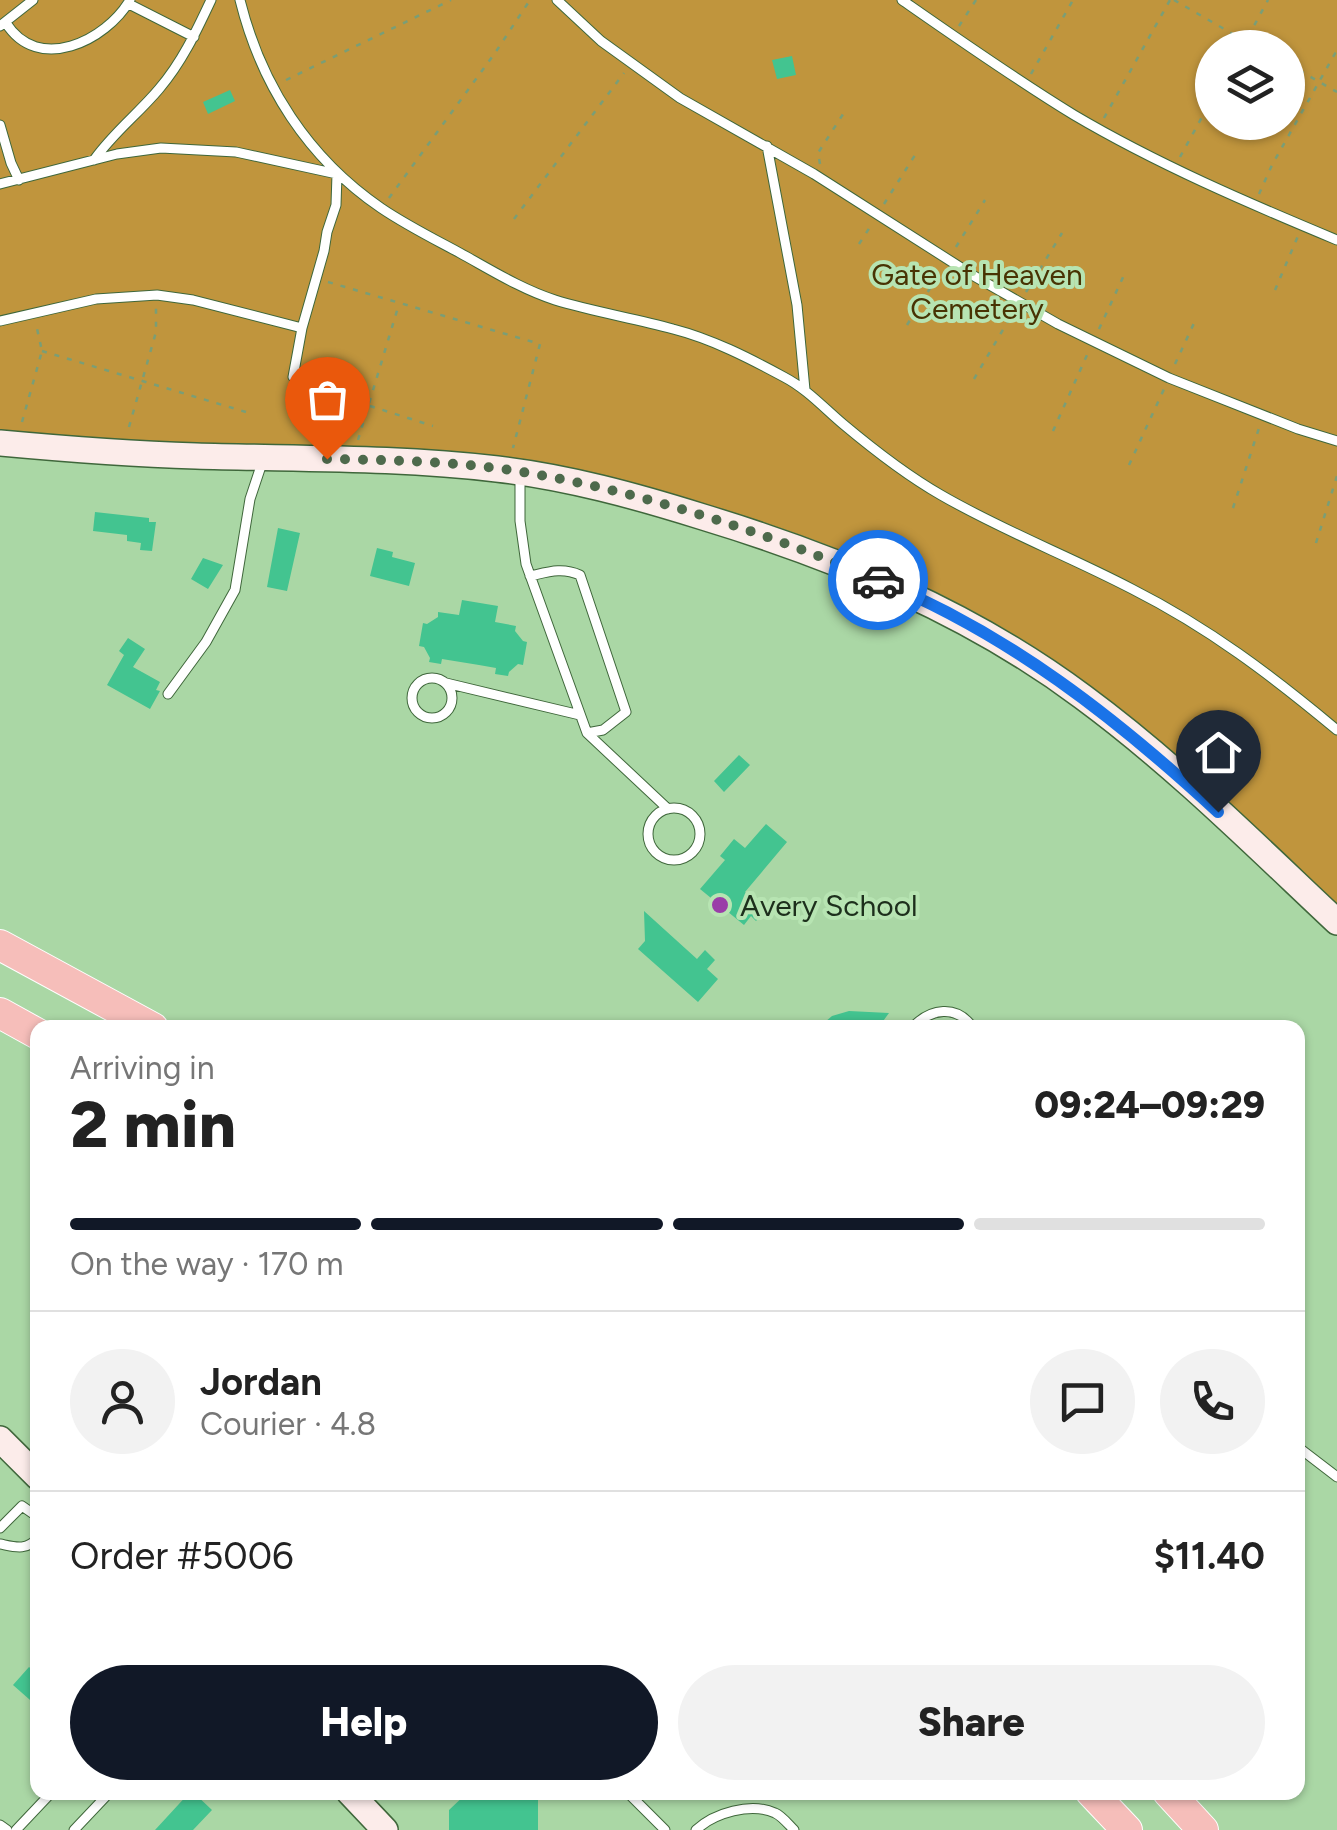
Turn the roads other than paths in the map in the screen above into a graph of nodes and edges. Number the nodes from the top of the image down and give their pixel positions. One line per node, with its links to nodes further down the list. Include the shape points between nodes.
1 (32, 0): 7 (lane)
2 (211, 0): 8 (lane)
3 (240, 0): 12 (lane, via 248,34 287,114)
4 (557, 0): 10 (lane, via 631,64)
5 (902, 0): 15 (lane, via 1098,128)
6 (130, 2): 7 (lane, via 107,28 75,45 39,48); 8 (lane)
7 (3, 24)
8 (194, 37): 11 (lane, via 157,92)
9 (0, 125): 13 (lane)
10 (767, 146): 19 (lane, via 797,305); 20 (lane, via 1058,324 1168,378)
11 (94, 160): 12 (lane, via 161,148 236,152); 13 (lane)
12 (338, 174): 17 (lane, via 336,206); 19 (lane, via 382,208 516,284 714,343)
13 (18, 180): 14 (lane)
14 (0, 184)
15 (1337, 240)
16 (0, 320): 17 (lane, via 96,299 157,295)
17 (302, 328): 18 (lane)
18 (293, 377)
19 (805, 390): 28 (lane, via 908,474 985,520 1172,610 1256,664)
20 (1337, 441)
21 (0, 442): 22 (main road)
22 (264, 458): 23 (main road); 26 (lane, via 235,590)
23 (516, 460): 24 (lane); 31 (main road, via 808,550 956,617 1028,659 1145,745)
24 (530, 576): 27 (lane); 29 (lane, via 559,570 580,575 626,712)
25 (446, 683): 25 (lane, via 427,678 416,686 413,705 421,716 434,719 451,708); 27 (lane)
26 (168, 694)
27 (580, 715): 29 (lane)
28 (1337, 730)
29 (587, 733): 30 (lane)
30 (668, 809): 30 (lane, via 684,810 699,829 698,845 678,860 661,856 650,843 654,818)
31 (1337, 922)
32 (0, 945): 34 (highway)
33 (0, 1013): 37 (highway)
34 (138, 1020)
35 (922, 1020): 36 (lane, via 948,1010)
36 (968, 1020)
37 (30, 1030)
38 (0, 1439): 40 (main road)
39 (1305, 1452): 41 (lane)
40 (30, 1469)
41 (1337, 1477)
42 (30, 1512): 43 (lane, via 22,1506)
43 (0, 1528)
44 (0, 1544): 45 (lane)
45 (30, 1546)
46 (44, 1800): 54 (lane)
47 (102, 1800): 55 (lane)
48 (356, 1800): 56 (main road)
49 (635, 1800): 57 (lane)
50 (1099, 1800): 60 (highway)
51 (1175, 1800): 61 (highway)
52 (0, 1824): 53 (lane)
53 (7, 1830)
54 (16, 1830)
55 (74, 1830)
56 (386, 1830)
57 (665, 1830)
58 (696, 1830): 59 (lane, via 750,1808 778,1813)
59 (794, 1830)
60 (1127, 1830)
61 (1203, 1830)

